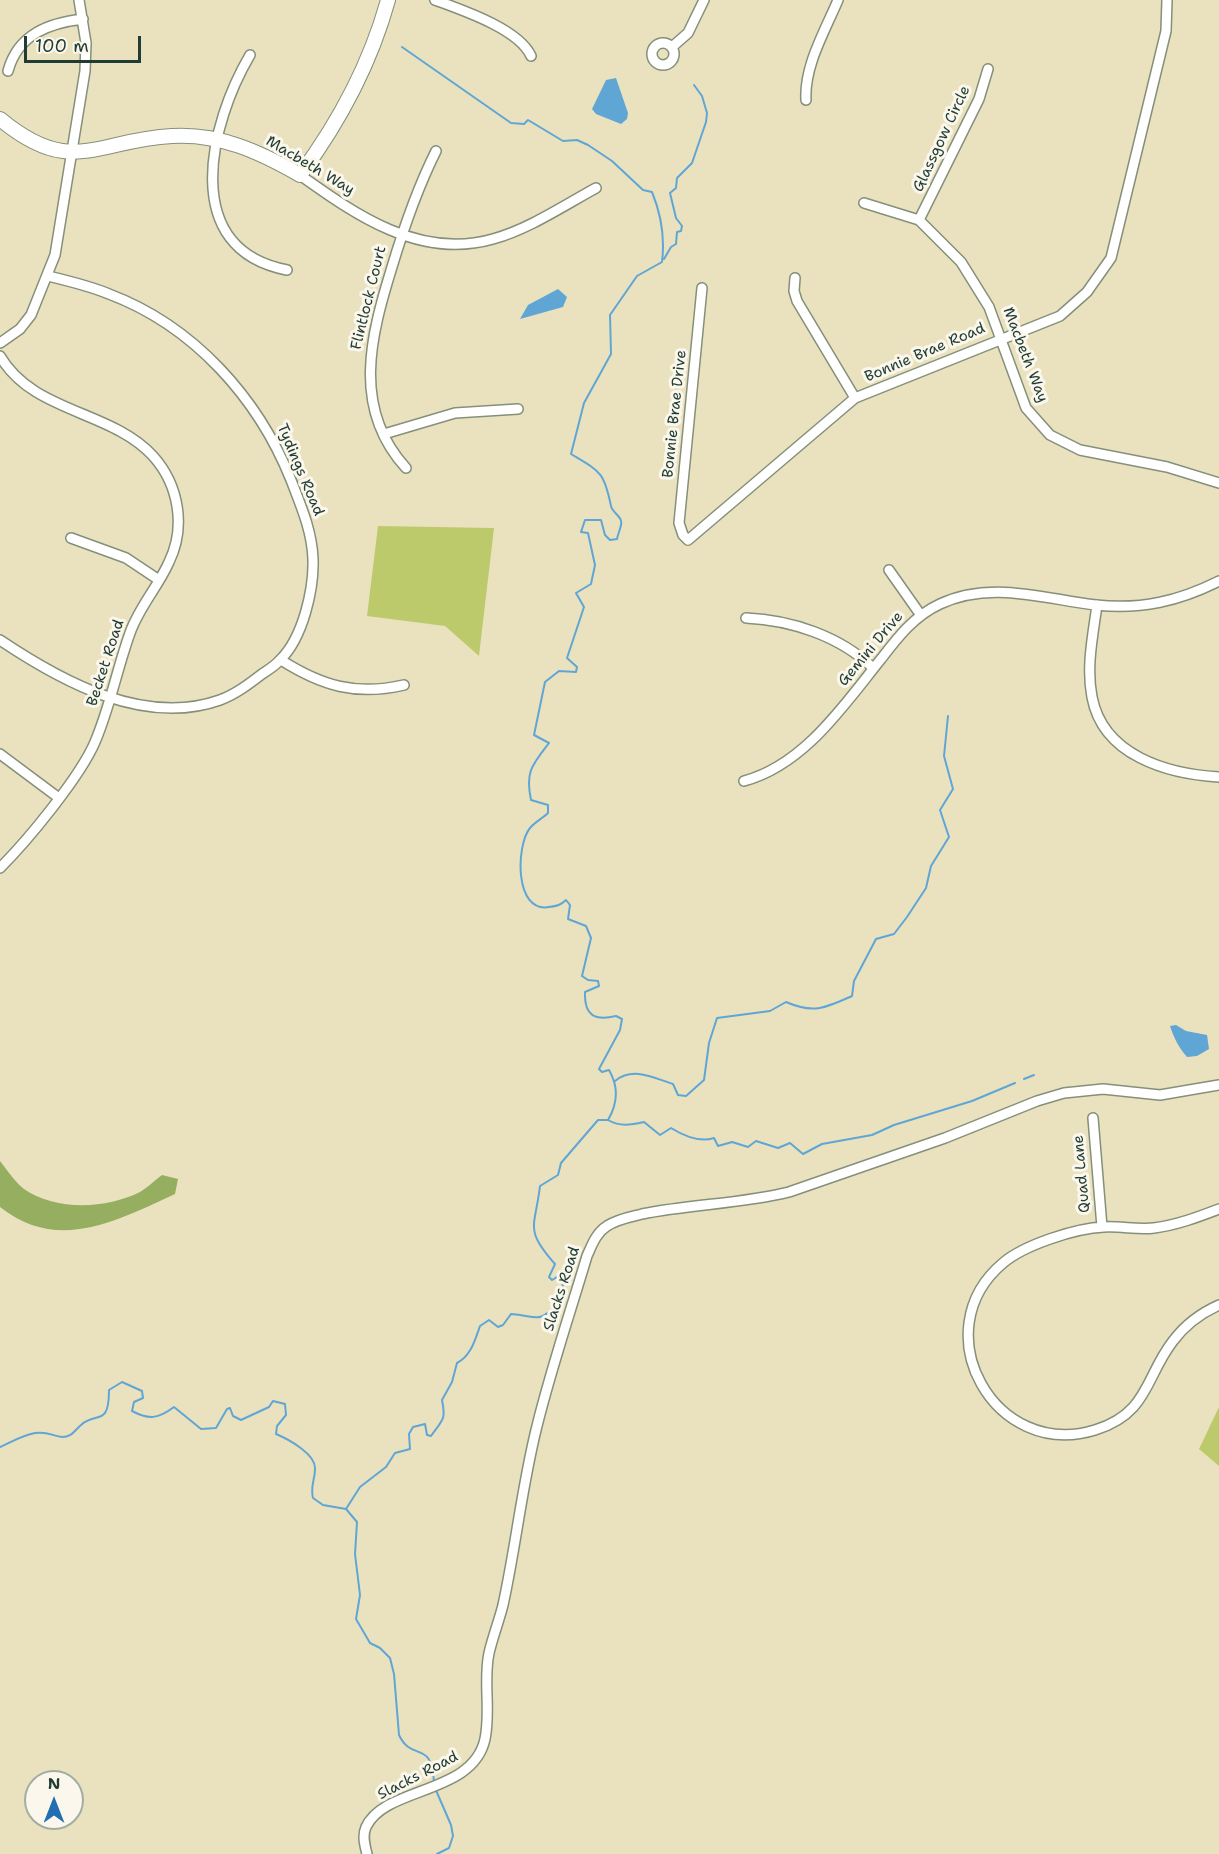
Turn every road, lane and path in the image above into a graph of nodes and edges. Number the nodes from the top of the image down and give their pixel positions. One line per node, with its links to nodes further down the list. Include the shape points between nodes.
1 (79, 0): 7 (street)
2 (388, 0): 18 (street, via 357,84 327,139)
3 (435, 0): 10 (street, via 505,31 520,41)
4 (704, 0): 8 (street, via 688,33)
5 (838, 0): 13 (street, via 809,70)
6 (1167, 0): 27 (street, Bonnie Brae Road, via 1164,40 1111,258 1087,292 1065,312)
7 (83, 19): 12 (street, via 38,30 15,53); 17 (street, via 85,71)
8 (672, 47)
9 (250, 55): 15 (street, via 231,90)
10 (531, 56)
11 (988, 69): 21 (street, Glassgow Circle, via 979,99)
12 (8, 71)
13 (807, 100)
14 (0, 119): 17 (street, Macbeth Way, via 36,144)
15 (217, 140): 17 (street, Macbeth Way, via 172,136); 18 (street, Macbeth Way, via 241,145); 23 (street, via 212,189 225,228 263,265)
16 (436, 151): 22 (street, Flintlock Court, via 417,188)
17 (71, 153): 24 (street, via 58,242)
18 (300, 175): 22 (street, Macbeth Way, via 344,206)
19 (596, 188): 22 (street, Macbeth Way, via 493,240 452,244)
20 (864, 203): 21 (street, Macbeth Way)
21 (919, 220): 27 (street, Macbeth Way, via 944,242 975,281)
22 (401, 235): 32 (street, Flintlock Court, via 377,315 369,360 375,412)
23 (287, 270)
24 (48, 276): 28 (street, via 28,320); 44 (street, Tydings Road, via 111,294 176,330 228,377 262,420 302,507 313,558 305,615)
25 (795, 278): 30 (street, via 797,301)
26 (702, 288): 36 (street, Bonnie Brae Drive, via 679,523)
27 (1000, 338): 30 (street, Bonnie Brae Road); 34 (street, Macbeth Way, via 1026,408 1050,435 1080,450)
28 (0, 343)
29 (0, 356): 38 (street, Becket Road, via 25,386 127,436 160,465 174,493 178,523 174,549)
30 (855, 399): 36 (street, Bonnie Brae Road)
31 (518, 409): 32 (street, via 455,413)
32 (384, 434): 33 (street, Flintlock Court)
33 (406, 468)
34 (1219, 483)
35 (71, 538): 38 (street, via 126,558)
36 (688, 540)
37 (889, 570): 41 (street)
38 (159, 580): 47 (street, Becket Road, via 130,632)
39 (1219, 581): 40 (street, Gemini Drive, via 1173,601)
40 (1097, 605): 41 (street, Gemini Drive, via 1007,591 972,593); 49 (street, via 1090,676 1092,697 1103,722 1128,752 1149,764 1171,771)
41 (920, 614): 45 (street, Gemini Drive)
42 (746, 618): 45 (street, via 767,619 816,633 840,644)
43 (0, 640): 47 (street, Tydings Road, via 49,672)
44 (281, 660): 46 (street, via 319,682 335,686 372,691); 47 (street, Tydings Road, via 237,692 198,705 160,707)
45 (873, 668): 50 (street, Gemini Drive, via 808,742 766,775)
46 (404, 685)
47 (111, 696): 51 (street, Becket Road, via 83,765)
48 (0, 754): 51 (street)
49 (1218, 774)
50 (744, 781)
51 (59, 798): 52 (street, Becket Road)
52 (0, 868)
53 (1219, 1085): 58 (street, Slacks Road, via 1160,1095 1103,1089 1064,1094 789,1192 661,1210 620,1219 607,1226 594,1239 587,1256 537,1426 503,1605 489,1654 485,1739 473,1764 390,1806 366,1826)
54 (1092, 1118): 56 (street, Quad Lane)
55 (1219, 1209): 56 (street, via 1161,1227)
56 (1102, 1227): 57 (street, via 1063,1236 1019,1253 1003,1263 979,1290 969,1331 972,1363 996,1405 1018,1423 1037,1431 1065,1434 1084,1433 1112,1422 1142,1398 1174,1339 1198,1317)
57 (1219, 1305)
58 (367, 1854)

